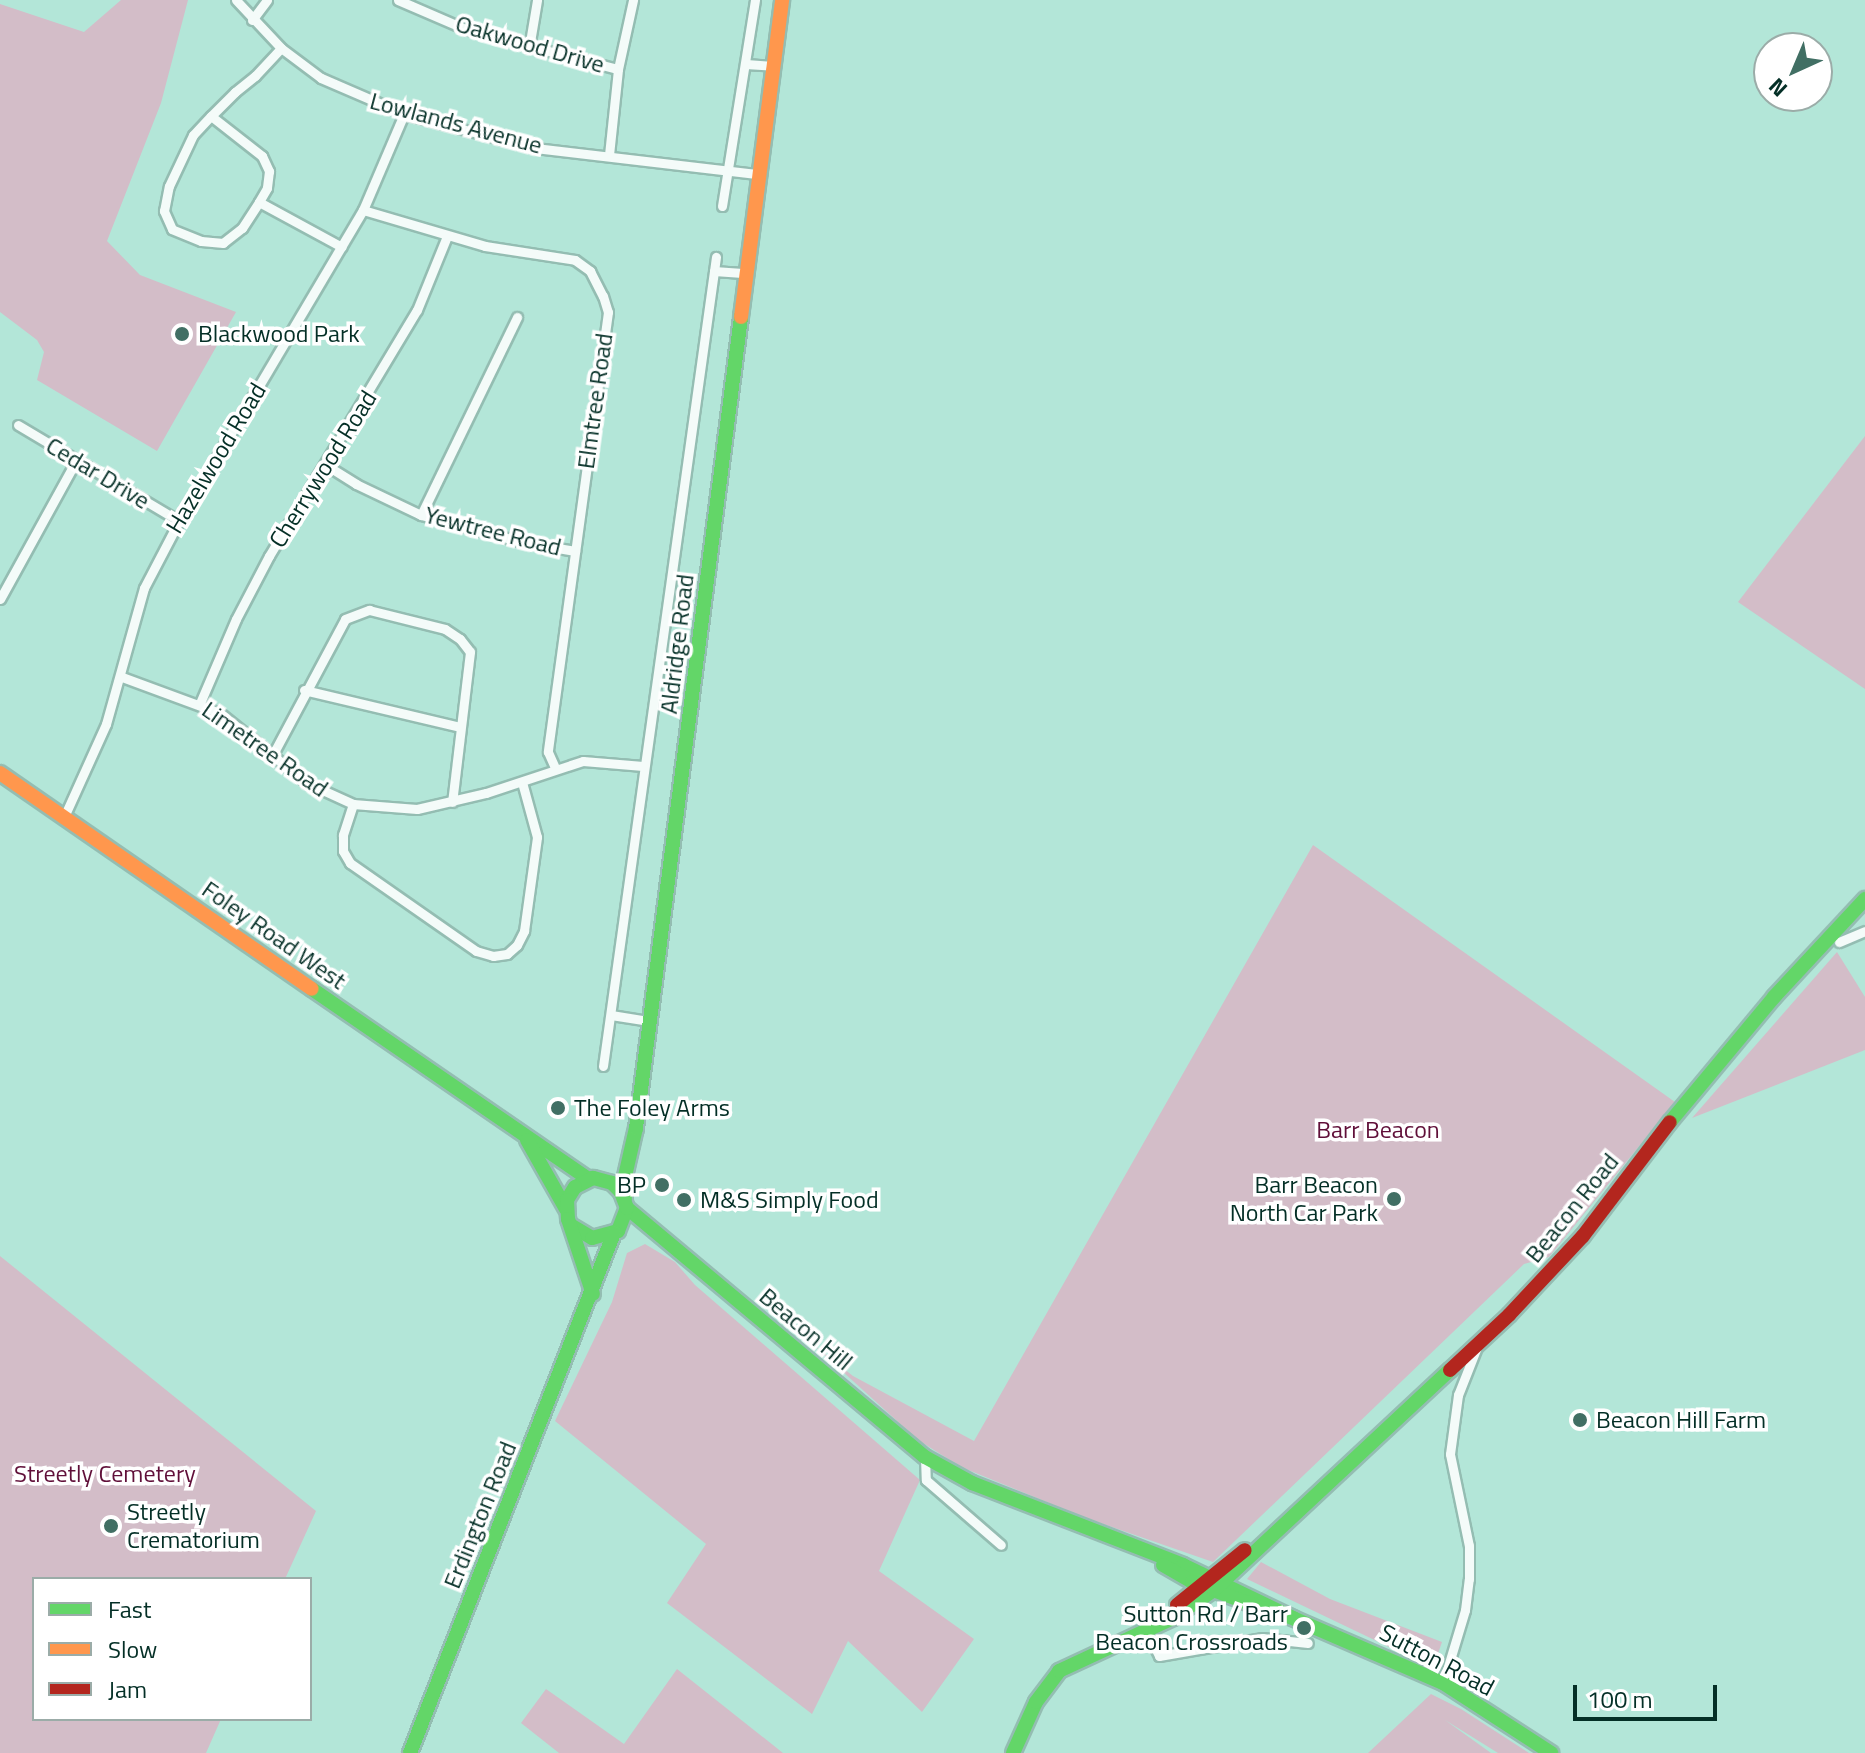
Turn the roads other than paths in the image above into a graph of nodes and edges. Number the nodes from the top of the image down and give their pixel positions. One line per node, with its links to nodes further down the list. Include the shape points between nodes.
1 (236, 0): 8 (street, Lowlands Avenue)
2 (267, 0): 8 (street)
3 (399, 0): 10 (street, Oakwood Drive, via 465,29)
4 (537, 0): 10 (street)
5 (633, 0): 13 (street)
6 (755, 0): 11 (street)
7 (782, 0): 12 (main road, Aldridge Road)
8 (252, 20): 9 (street, Lowlands Avenue)
9 (281, 48): 14 (street, Lowlands Avenue, via 331,84); 15 (street)
10 (529, 48): 13 (street, Oakwood Drive)
11 (746, 64): 12 (street); 17 (street)
12 (773, 66): 18 (main road, Aldridge Road)
13 (618, 69): 16 (street)
14 (404, 114): 16 (street, Lowlands Avenue, via 535,148); 21 (street, Hazelwood Road)
15 (211, 116): 19 (street, via 262,156 269,171); 19 (street, via 193,135 169,186 164,211 172,229 223,243 242,228)
16 (609, 155): 17 (street, Lowlands Avenue)
17 (727, 170): 18 (street, Lowlands Avenue); 20 (street)
18 (758, 174): 26 (main road, Aldridge Road)
19 (259, 202): 23 (street)
20 (722, 206)
21 (363, 210): 22 (street, Elmtree Road); 23 (street, Hazelwood Road)
22 (447, 236): 30 (street, Cherrywood Road, via 417,310); 33 (street, Elmtree Road, via 575,260 590,271 603,296 608,312)
23 (342, 247): 32 (street, Hazelwood Road)
24 (716, 257): 25 (street, Aldridge Road)
25 (714, 271): 26 (street); 40 (street, Aldridge Road)
26 (746, 273): 51 (main road, Aldridge Road)
27 (517, 317): 31 (street, via 513,336)
28 (18, 425): 29 (street, Cedar Drive)
29 (76, 461): 32 (street, Cedar Drive); 34 (street)
30 (326, 465): 31 (street, Yewtree Road); 37 (street, Cherrywood Road, via 243,606)
31 (421, 515): 33 (street, Yewtree Road)
32 (179, 521): 35 (street, Hazelwood Road, via 144,588)
33 (575, 551): 41 (street, Elmtree Road, via 548,752)
34 (0, 599)
35 (122, 677): 37 (street, Limetree Road); 46 (street, Hazelwood Road)
36 (304, 690): 38 (street); 38 (street, via 345,619 369,610 445,629 460,639 470,652); 39 (street)
37 (200, 703): 39 (street, Limetree Road, via 241,727)
38 (460, 727): 44 (street)
39 (272, 756): 45 (street, Limetree Road, via 307,783)
40 (643, 766): 41 (street, Limetree Road, via 583,761); 50 (street, Aldridge Road)
41 (555, 768): 43 (street, Limetree Road)
42 (0, 773): 46 (main road, Foley Road West)
43 (522, 782): 44 (street, Limetree Road); 45 (street, via 537,837 524,931 507,954 493,956 476,951 350,863 343,835)
44 (452, 802): 45 (street, Limetree Road, via 417,809)
45 (353, 804)
46 (64, 817): 53 (main road, Foley Road West)
47 (1865, 899): 62 (main road, Beacon Road, via 1774,997 1556,1267)
48 (1865, 931): 49 (street)
49 (1839, 942)
50 (611, 1015): 51 (street); 52 (street, Aldridge Road)
51 (650, 1021): 54 (main road, Aldridge Road)
52 (603, 1066)
53 (524, 1133): 55 (main road, Foley Road West); 57 (main road, Foley Road West)
54 (628, 1156): 55 (main road); 56 (main road, Aldridge Road)
55 (594, 1179): 56 (main road, via 618,1187); 57 (main road, via 575,1187)
56 (626, 1203): 59 (main road); 60 (main road, Beacon Hill)
57 (566, 1209): 58 (main road)
58 (572, 1226): 59 (main road, via 592,1238); 61 (main road)
59 (616, 1232): 60 (main road); 61 (main road, Erdington Road)
60 (659, 1235): 63 (main road, Beacon Hill)
61 (593, 1294): 69 (main road, Erdington Road)
62 (1478, 1344): 65 (main road, Beacon Road); 68 (street, via 1458,1395 1450,1454 1469,1546 1469,1579)
63 (925, 1457): 64 (street, Beacon Hill, via 926,1480); 65 (main road, Beacon Hill, via 972,1483)
64 (1001, 1545)
65 (1212, 1584): 66 (main road, Beacon Road, via 1173,1618); 68 (main road, Sutton Road)
66 (1146, 1630): 67 (street, via 1159,1656 1262,1638); 70 (main road, Beacon Road, via 1059,1671 1036,1702)
67 (1308, 1643)
68 (1443, 1683): 71 (main road, Sutton Road)
69 (410, 1753)
70 (1013, 1753)
71 (1551, 1753)

